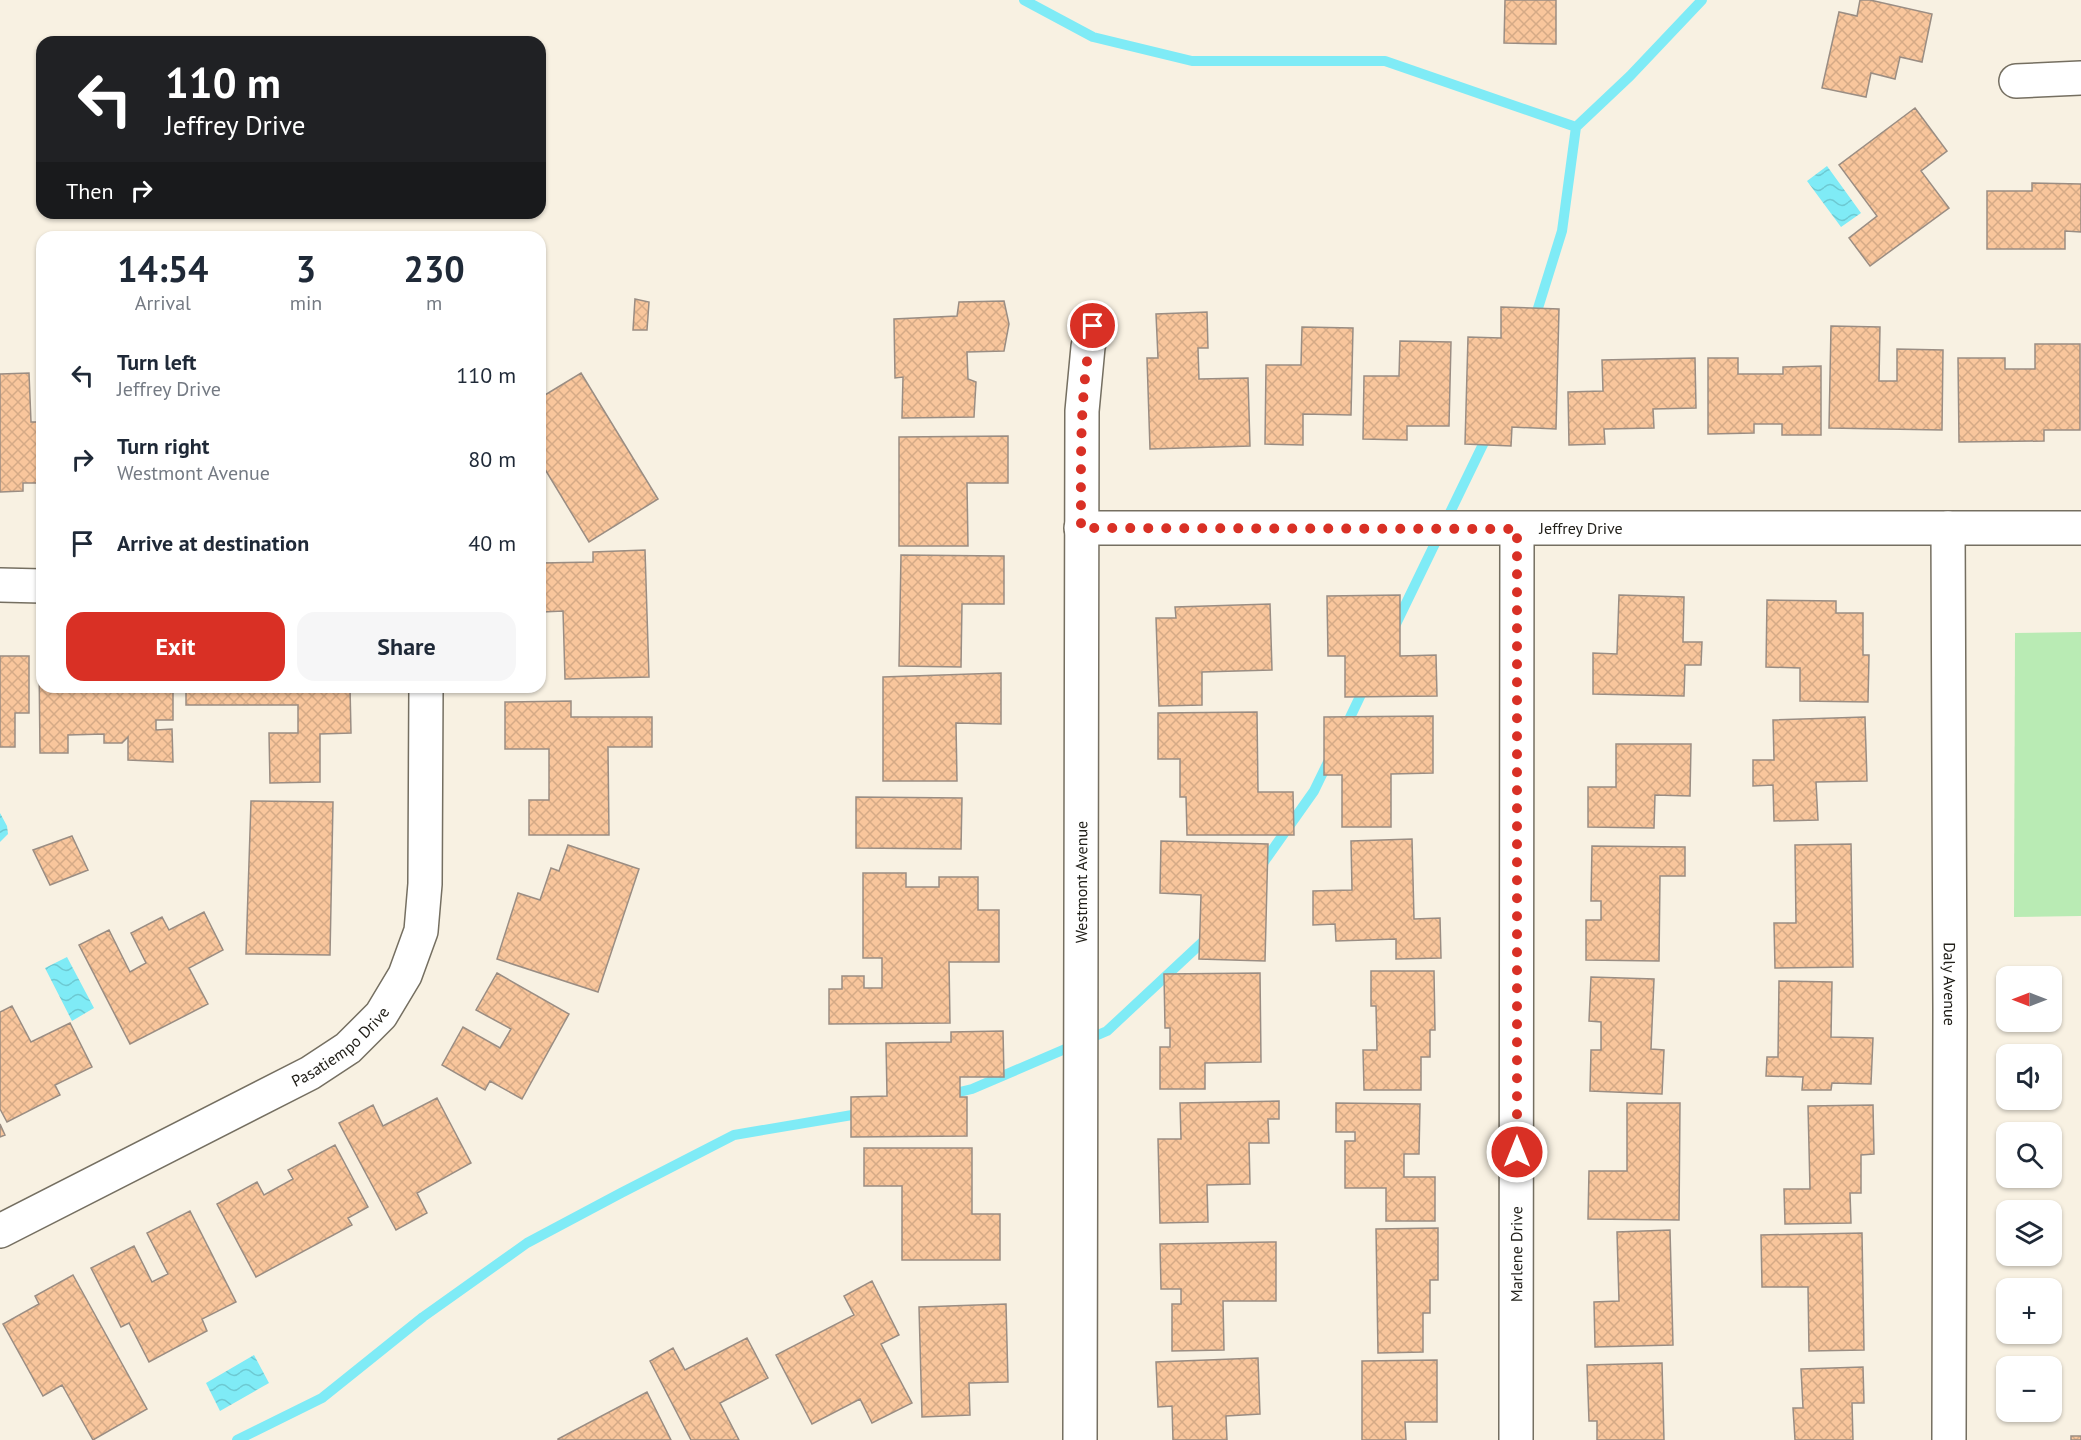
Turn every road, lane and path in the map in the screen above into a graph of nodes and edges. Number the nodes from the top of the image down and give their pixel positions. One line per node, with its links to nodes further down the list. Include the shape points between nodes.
1 (2081, 78): 2 (street)
2 (2016, 81)
3 (1093, 326): 4 (street, Westmont Avenue, via 1082,411)
4 (1081, 528): 7 (street, Jeffrey Drive); 12 (street, Westmont Avenue)
5 (1948, 528): 6 (street, Jeffrey Drive); 7 (street, Jeffrey Drive); 14 (street, Daly Avenue)
6 (2081, 528)
7 (1517, 529): 13 (street, Marlene Drive)
8 (0, 585): 9 (street)
9 (36, 586)
10 (426, 693): 11 (street, Pasatiempo Drive, via 426,884 421,931 405,975 381,1015 348,1048 310,1073)
11 (0, 1231)
12 (1080, 1440)
13 (1516, 1440)
14 (1949, 1440)

